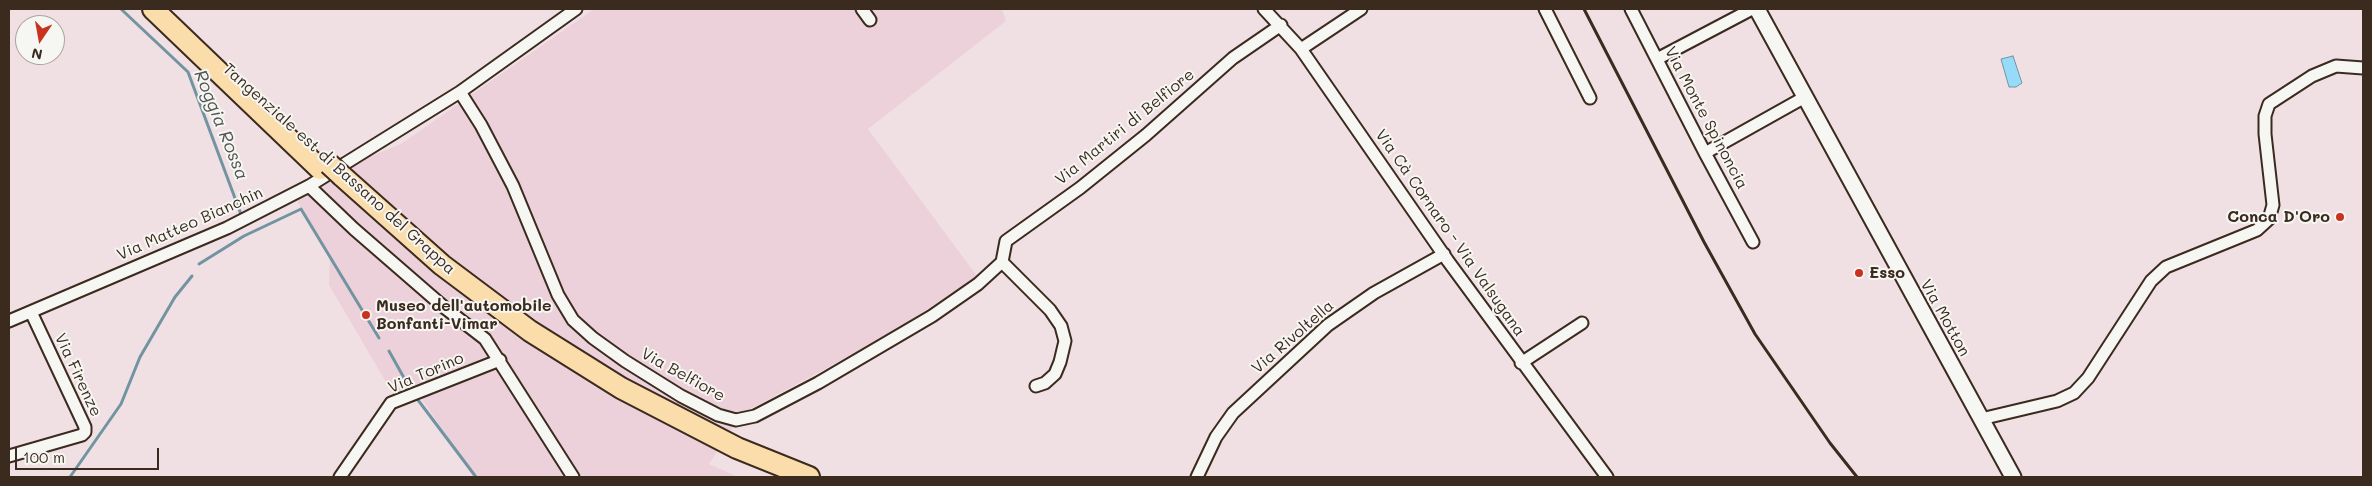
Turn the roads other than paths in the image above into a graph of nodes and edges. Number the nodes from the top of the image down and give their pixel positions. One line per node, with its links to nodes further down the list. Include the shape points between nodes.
1 (153, 9): 20 (highway, Tangenziale est di Bassano del Grappa)
2 (165, 9): 20 (highway, Tangenziale est di Bassano del Grappa)
3 (576, 9): 16 (street, Via Matteo Bianchin)
4 (862, 9): 11 (street)
5 (1264, 9): 12 (street, Via Cà Cornaro - Via Valsugana)
6 (1361, 9): 13 (street)
7 (1545, 9): 18 (street)
8 (1631, 9): 14 (street, Via Monte Spinoncia)
9 (1752, 9): 14 (street)
10 (1757, 9): 17 (main road, Via Motton)
11 (870, 20)
12 (1281, 25): 13 (street, Via Cà Cornaro - Via Valsugana); 24 (street, Via Martiri di Belfiore, via 1233,58 1080,188 1006,241)
13 (1301, 49): 23 (street, Via Cà Cornaro - Via Valsugana)
14 (1657, 59): 19 (street, Via Monte Spinoncia)
15 (2363, 68): 31 (street, via 2336,66 2312,76 2270,104 2265,116 2265,134 2273,205 2268,219 2257,230 2166,267 2151,281 2088,378 2074,393 2057,402)
16 (460, 92): 21 (street, Via Matteo Bianchin); 24 (street, Via Belfiore, via 513,186 558,295 573,320 625,361 680,396 718,415 736,420 755,416 818,383 932,316 978,284)
17 (1805, 97): 19 (street); 31 (main road, Via Motton)
18 (1590, 98)
19 (1705, 153): 22 (street, Via Monte Spinoncia)
20 (331, 173): 35 (highway, Tangenziale est di Bassano del Grappa, via 399,243 535,346 673,428); 36 (highway, Tangenziale est di Bassano del Grappa, via 442,266 530,331 621,388 738,448)
21 (309, 186): 25 (street, Via Matteo Bianchin, via 227,228); 28 (street, Via Torino, via 354,229 485,339)
22 (1754, 242)
23 (1444, 254): 29 (street, Via Cà Cornaro - Via Valsugana); 37 (street, Via Rivoltella, via 1374,293 1328,325 1233,413 1216,437)
24 (1002, 262): 30 (street, via 1050,310 1061,326 1065,341 1060,362 1055,374)
25 (31, 312): 26 (street, Via Matteo Bianchin); 32 (street, Via Firenze, via 85,432)
26 (9, 321)
27 (1582, 323): 29 (street)
28 (500, 360): 33 (street, Via Torino, via 391,403); 34 (street, Via Torino)
29 (1522, 363): 38 (street, Via Cà Cornaro - Via Valsugana)
30 (1036, 386)
31 (1981, 419): 39 (main road, Via Motton)
32 (9, 456)
33 (340, 477)
34 (574, 477)
35 (778, 477)
36 (810, 477)
37 (1197, 477)
38 (1607, 477)
39 (2013, 477)

